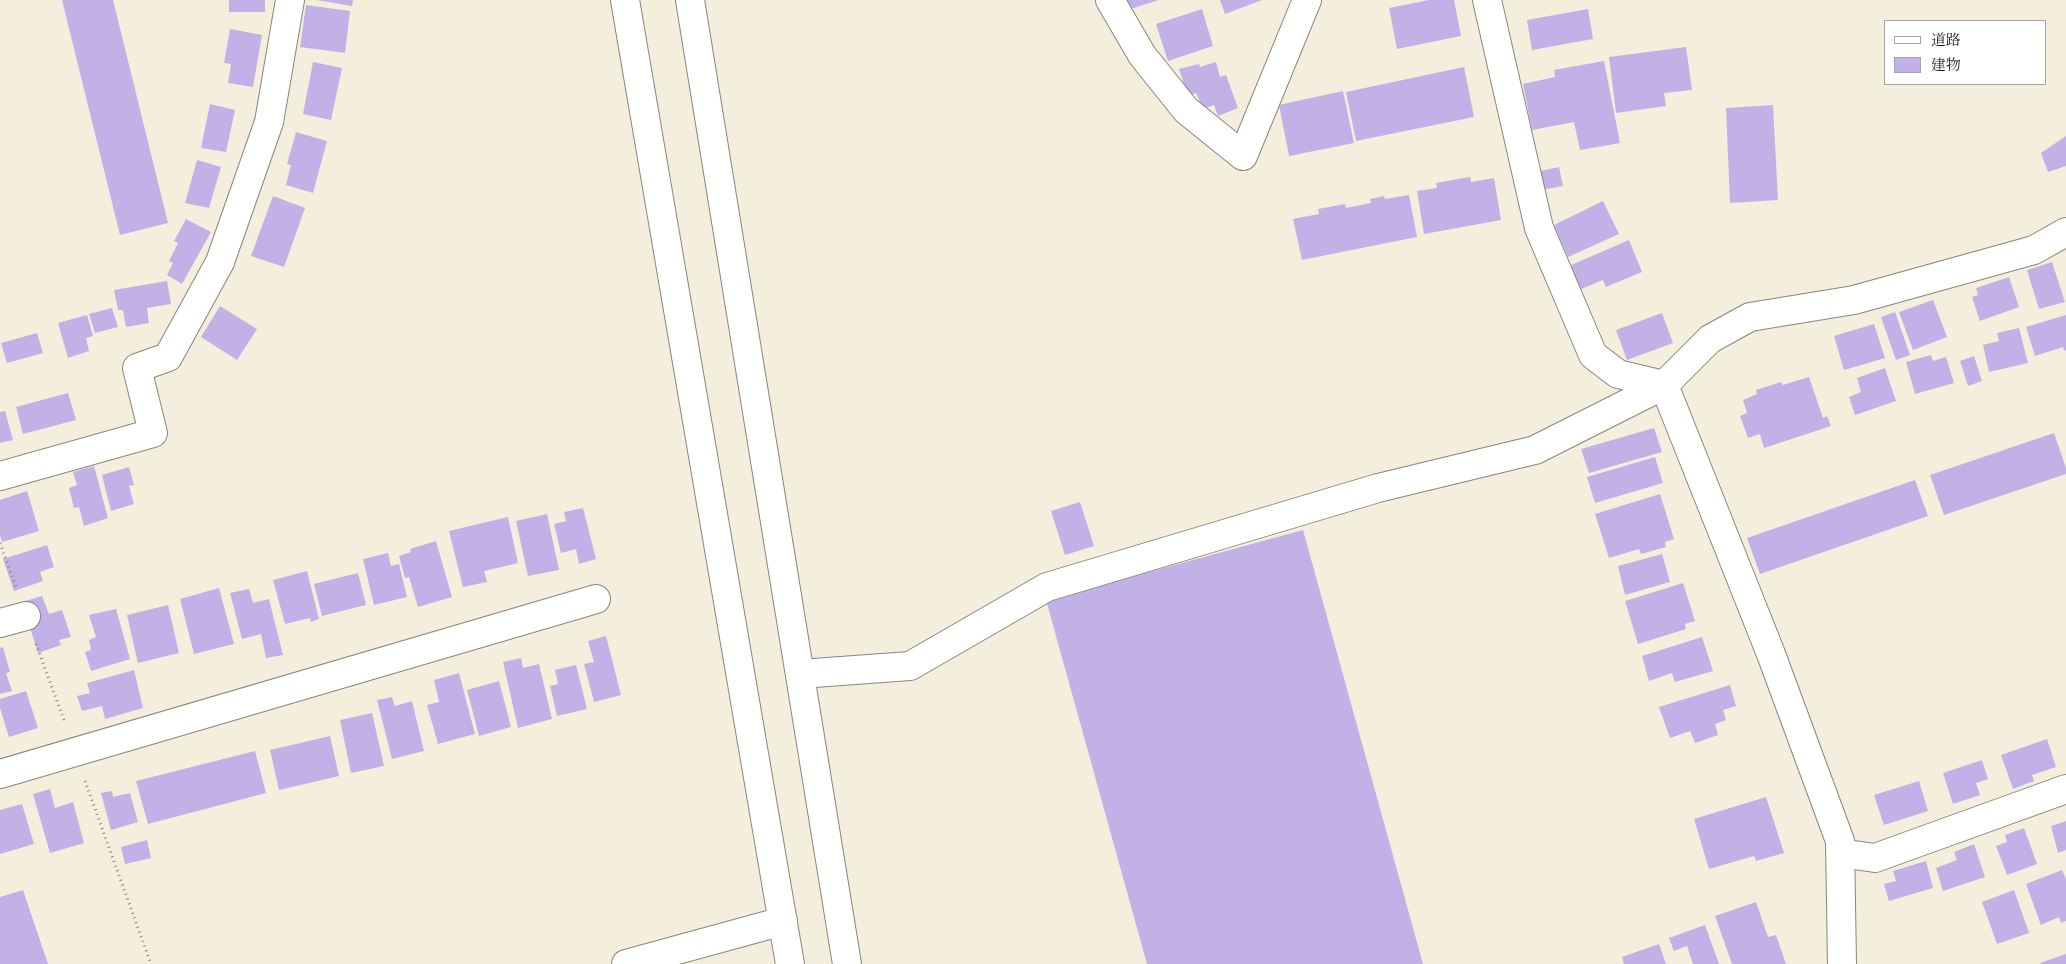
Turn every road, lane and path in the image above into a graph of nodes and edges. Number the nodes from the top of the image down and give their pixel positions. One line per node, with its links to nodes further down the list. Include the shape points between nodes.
1 (290, 0): 9 (street, via 269,122 220,262 168,357 137,368 153,433)
2 (625, 0): 17 (street)
3 (690, 0): 13 (street)
4 (1110, 0): 5 (street, via 1142,55 1186,110 1243,156)
5 (1307, 0)
6 (1487, 0): 8 (street, via 1539,228 1593,355 1618,374)
7 (2066, 232): 8 (street, via 2034,250 1854,300 1750,317 1710,339)
8 (1664, 385): 13 (street, via 1535,450 1378,488 1046,587 910,666); 16 (street, via 1774,663 1840,841)
9 (0, 476)
10 (596, 599): 14 (street)
11 (26, 616): 12 (street)
12 (0, 623)
13 (800, 674): 20 (street)
14 (0, 774)
15 (2066, 789): 16 (street, via 1875,858)
16 (1840, 854): 21 (street)
17 (783, 921): 18 (street); 19 (street)
18 (626, 964)
19 (790, 964)
20 (847, 964)
21 (1842, 964)

